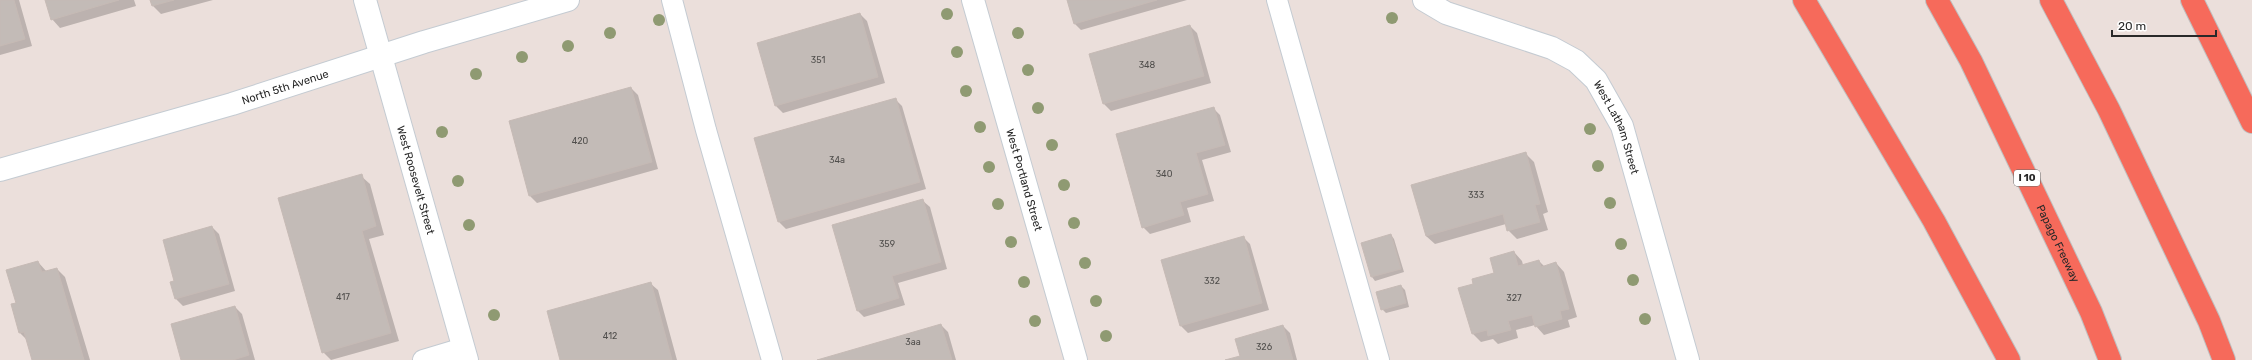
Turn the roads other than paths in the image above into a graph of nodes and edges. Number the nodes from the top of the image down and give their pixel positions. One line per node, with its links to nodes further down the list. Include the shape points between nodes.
1 (365, 0): 11 (street, West Roosevelt Street)
2 (568, 0): 11 (street, North 5th Avenue)
3 (672, 0): 16 (lane, via 706,130)
4 (973, 0): 17 (street, West Portland Street)
5 (1277, 0): 18 (lane)
6 (1424, 0): 19 (street, West Latham Street, via 1446,13 1552,48 1576,61 1596,80 1622,126)
7 (1804, 0): 20 (highway, via 1934,221)
8 (1937, 0): 21 (highway, Papago Freeway / I 10, via 1971,62 2091,312)
9 (2051, 0): 22 (highway, via 2112,117 2209,321)
10 (2192, 0): 12 (highway)
11 (380, 56): 13 (street, North 5th Avenue, via 232,104); 14 (street, West Roosevelt Street)
12 (2252, 122)
13 (0, 170)
14 (465, 354): 15 (lane)
15 (423, 360)
16 (772, 360)
17 (1076, 360)
18 (1379, 360)
19 (1688, 360)
20 (2009, 360)
21 (2110, 360)
22 (2224, 360)

